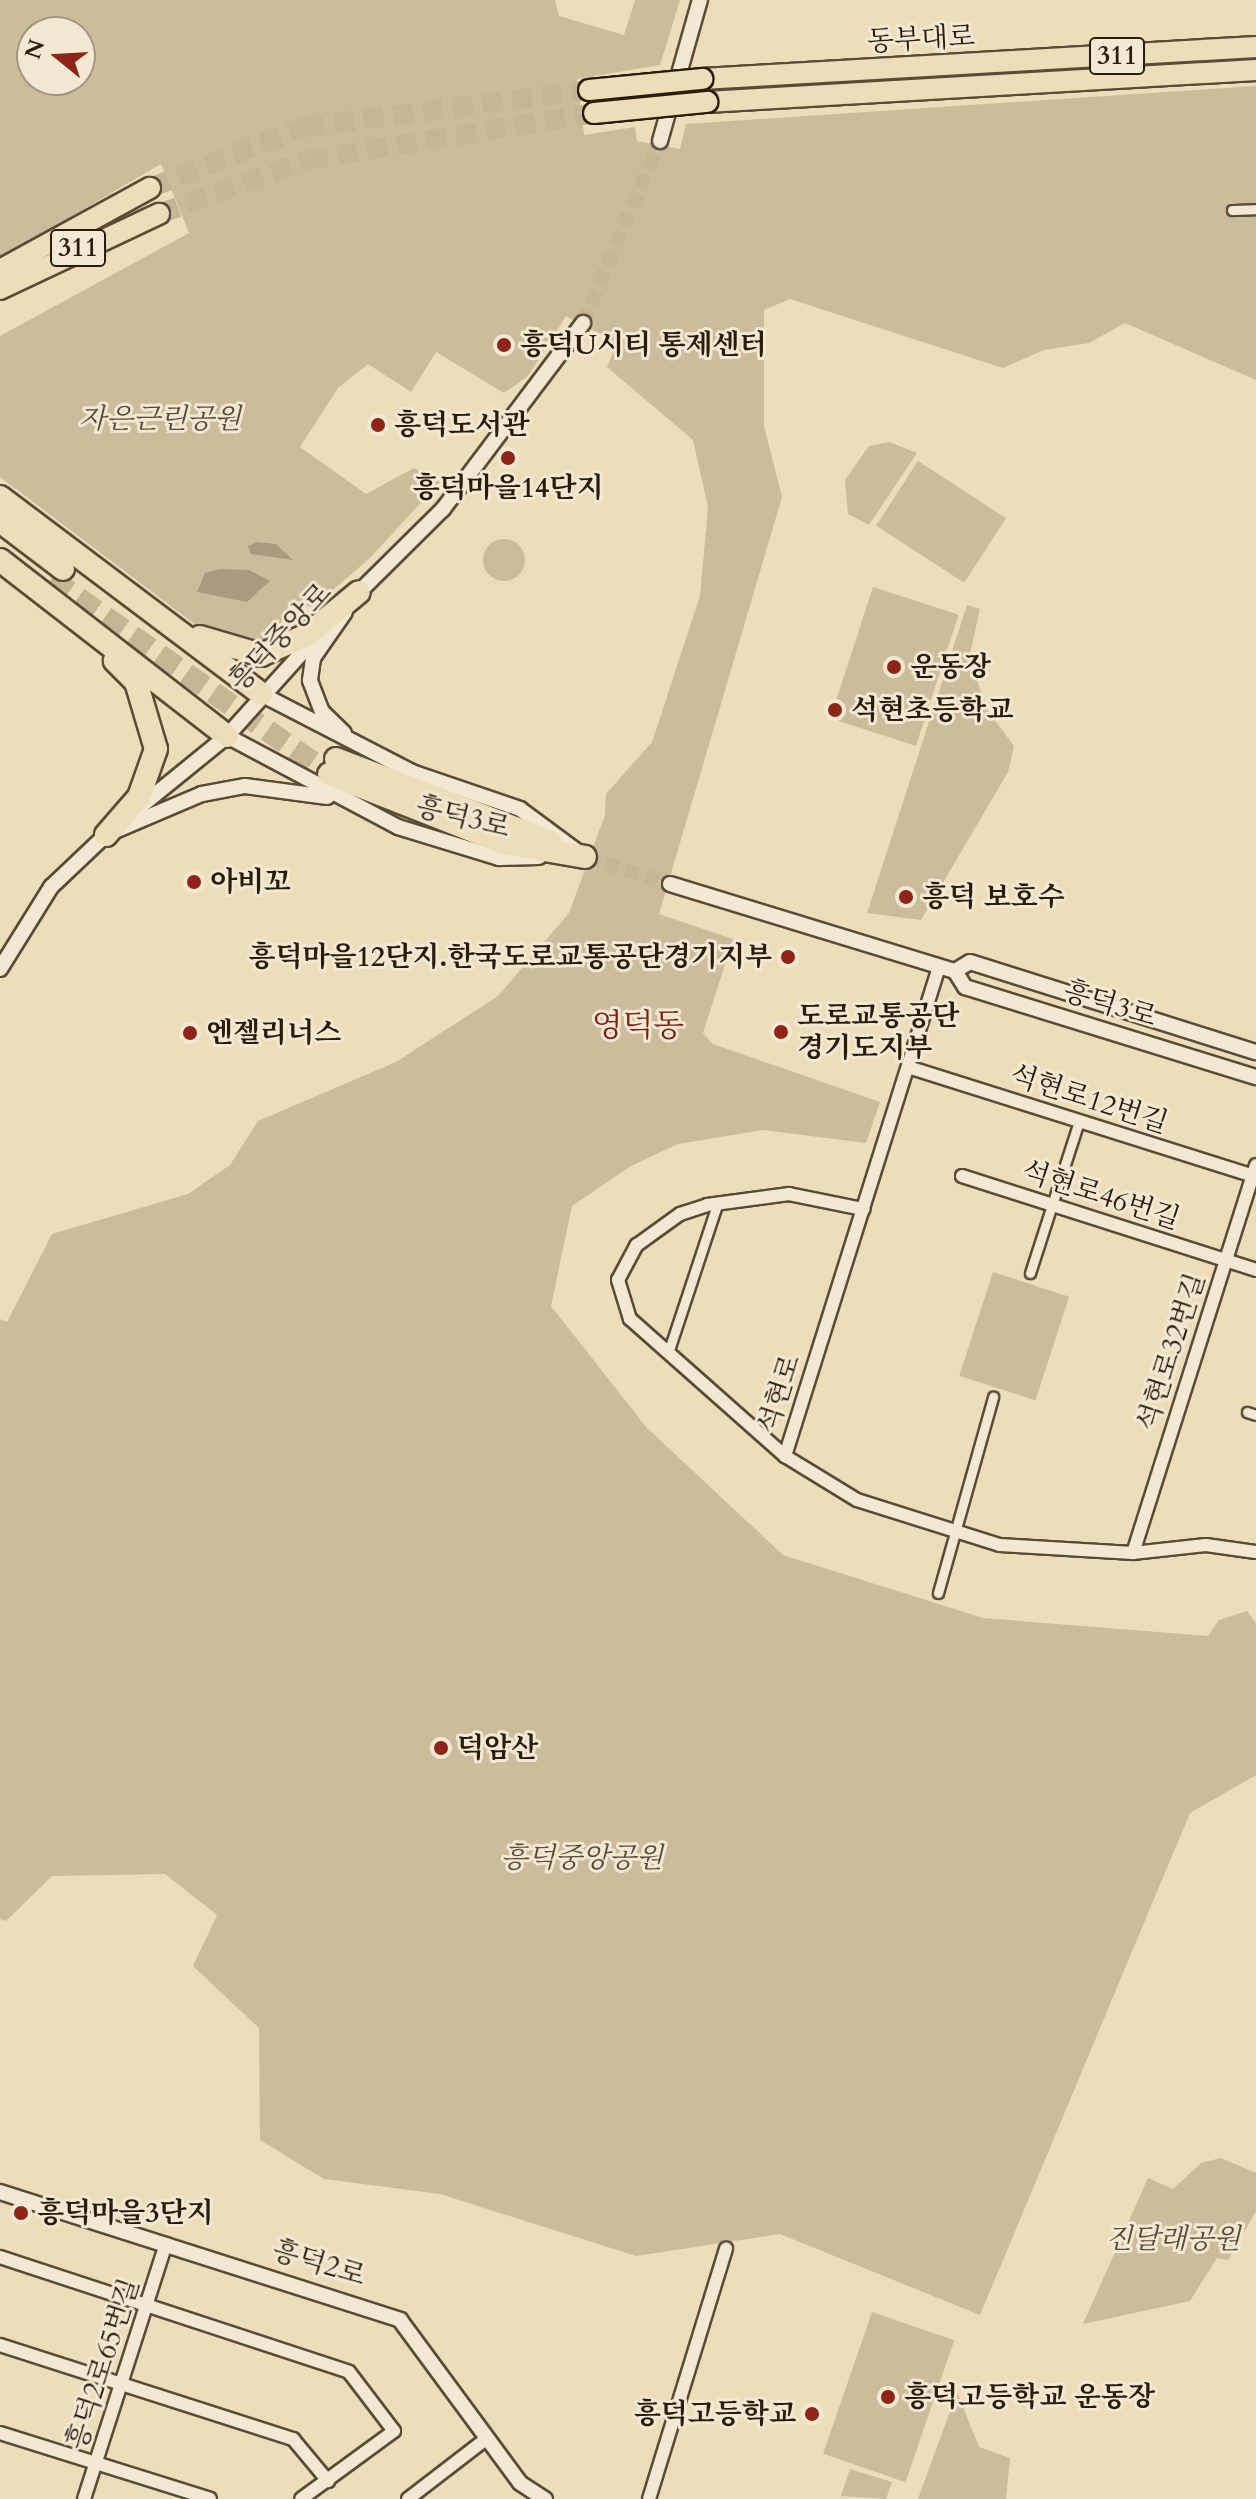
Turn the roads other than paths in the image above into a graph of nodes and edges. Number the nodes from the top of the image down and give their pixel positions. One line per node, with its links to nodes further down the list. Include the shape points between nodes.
1 (700, 0): 6 (street)
2 (1256, 47): 4 (highway, 동부대로 / 311, bridge)
3 (1256, 70): 5 (highway, 동부대로 / 311, bridge)
4 (589, 90)
5 (594, 113)
6 (660, 141)
7 (150, 188): 11 (highway, 311)
8 (1256, 209): 9 (street)
9 (1232, 210)
10 (159, 214): 12 (highway, 311)
11 (0, 270)
12 (0, 289)
13 (583, 323): 19 (street, 흥덕중앙로, via 443,509)
14 (0, 497): 20 (highway)
15 (0, 521): 18 (highway)
16 (0, 544): 18 (highway)
17 (0, 560): 18 (highway)
18 (57, 583): 22 (highway); 26 (highway, via 136,682 150,715 156,749 139,797)
19 (359, 592): 20 (highway, via 307,635 261,655 220,648); 21 (street, 흥덕중앙로); 23 (street, via 313,658 310,680 322,712)
20 (130, 597): 21 (highway)
21 (261, 694): 22 (street, 흥덕중앙로); 23 (street, 흥덕3로)
22 (227, 736): 25 (street, 흥덕3로); 26 (street, 흥덕중앙로)
23 (359, 747): 27 (street, 흥덕3로, via 520,809)
24 (332, 766): 27 (highway)
25 (370, 813): 26 (street, via 293,789 245,786 202,794); 27 (street, 흥덕3로, via 499,858)
26 (106, 835): 30 (street, 흥덕중앙로, via 51,887)
27 (585, 857)
28 (670, 884): 29 (street, 흥덕3로)
29 (939, 967): 31 (street, 흥덕3로); 33 (street, 석현로)
30 (0, 969)
31 (955, 971): 32 (street, 흥덕3로, via 970,962); 34 (street, 흥덕3로, via 965,987)
32 (1256, 1052)
33 (908, 1067): 35 (street, 석현로12번길); 40 (street, 석현로)
34 (1256, 1077)
35 (1079, 1121): 36 (street, 석현로12번길); 39 (street)
36 (1255, 1173): 41 (street, 석현로32번길)
37 (962, 1176): 39 (street, 석현로46번길)
38 (718, 1202): 40 (street, via 789,1194); 44 (street); 44 (street, via 680,1214 637,1245 618,1280 630,1319)
39 (1051, 1205): 41 (street, 석현로46번길); 43 (street)
40 (863, 1209): 46 (street, 석현로)
41 (1226, 1260): 42 (street, 석현로46번길); 49 (street, 석현로32번길)
42 (1256, 1270)
43 (1030, 1273)
44 (668, 1353): 46 (street)
45 (993, 1397): 47 (street)
46 (785, 1456): 47 (street, 석현로, via 826,1487)
47 (951, 1530): 49 (street, 석현로, via 1000,1545); 50 (street)
48 (1256, 1552): 49 (street, 석현로, via 1206,1545)
49 (1133, 1553)
50 (938, 1593)
51 (0, 2192): 52 (street, 흥덕2로)
52 (166, 2244): 55 (street, 흥덕2로65번길); 59 (street, 흥덕2로, via 400,2320)
53 (726, 2249): 67 (street)
54 (0, 2257): 55 (street)
55 (146, 2306): 57 (street, 흥덕2로65번길); 61 (street, via 349,2372 394,2431)
56 (0, 2345): 57 (street)
57 (122, 2383): 60 (street, 흥덕2로65번길); 61 (street, via 293,2439)
58 (0, 2433): 60 (street)
59 (486, 2439): 65 (street); 66 (street, 흥덕2로, via 520,2483)
60 (96, 2464): 62 (street, 흥덕2로65번길); 63 (street)
61 (328, 2481): 64 (street)
62 (84, 2499)
63 (210, 2499)
64 (301, 2499)
65 (408, 2499)
66 (545, 2499)
67 (649, 2499)

